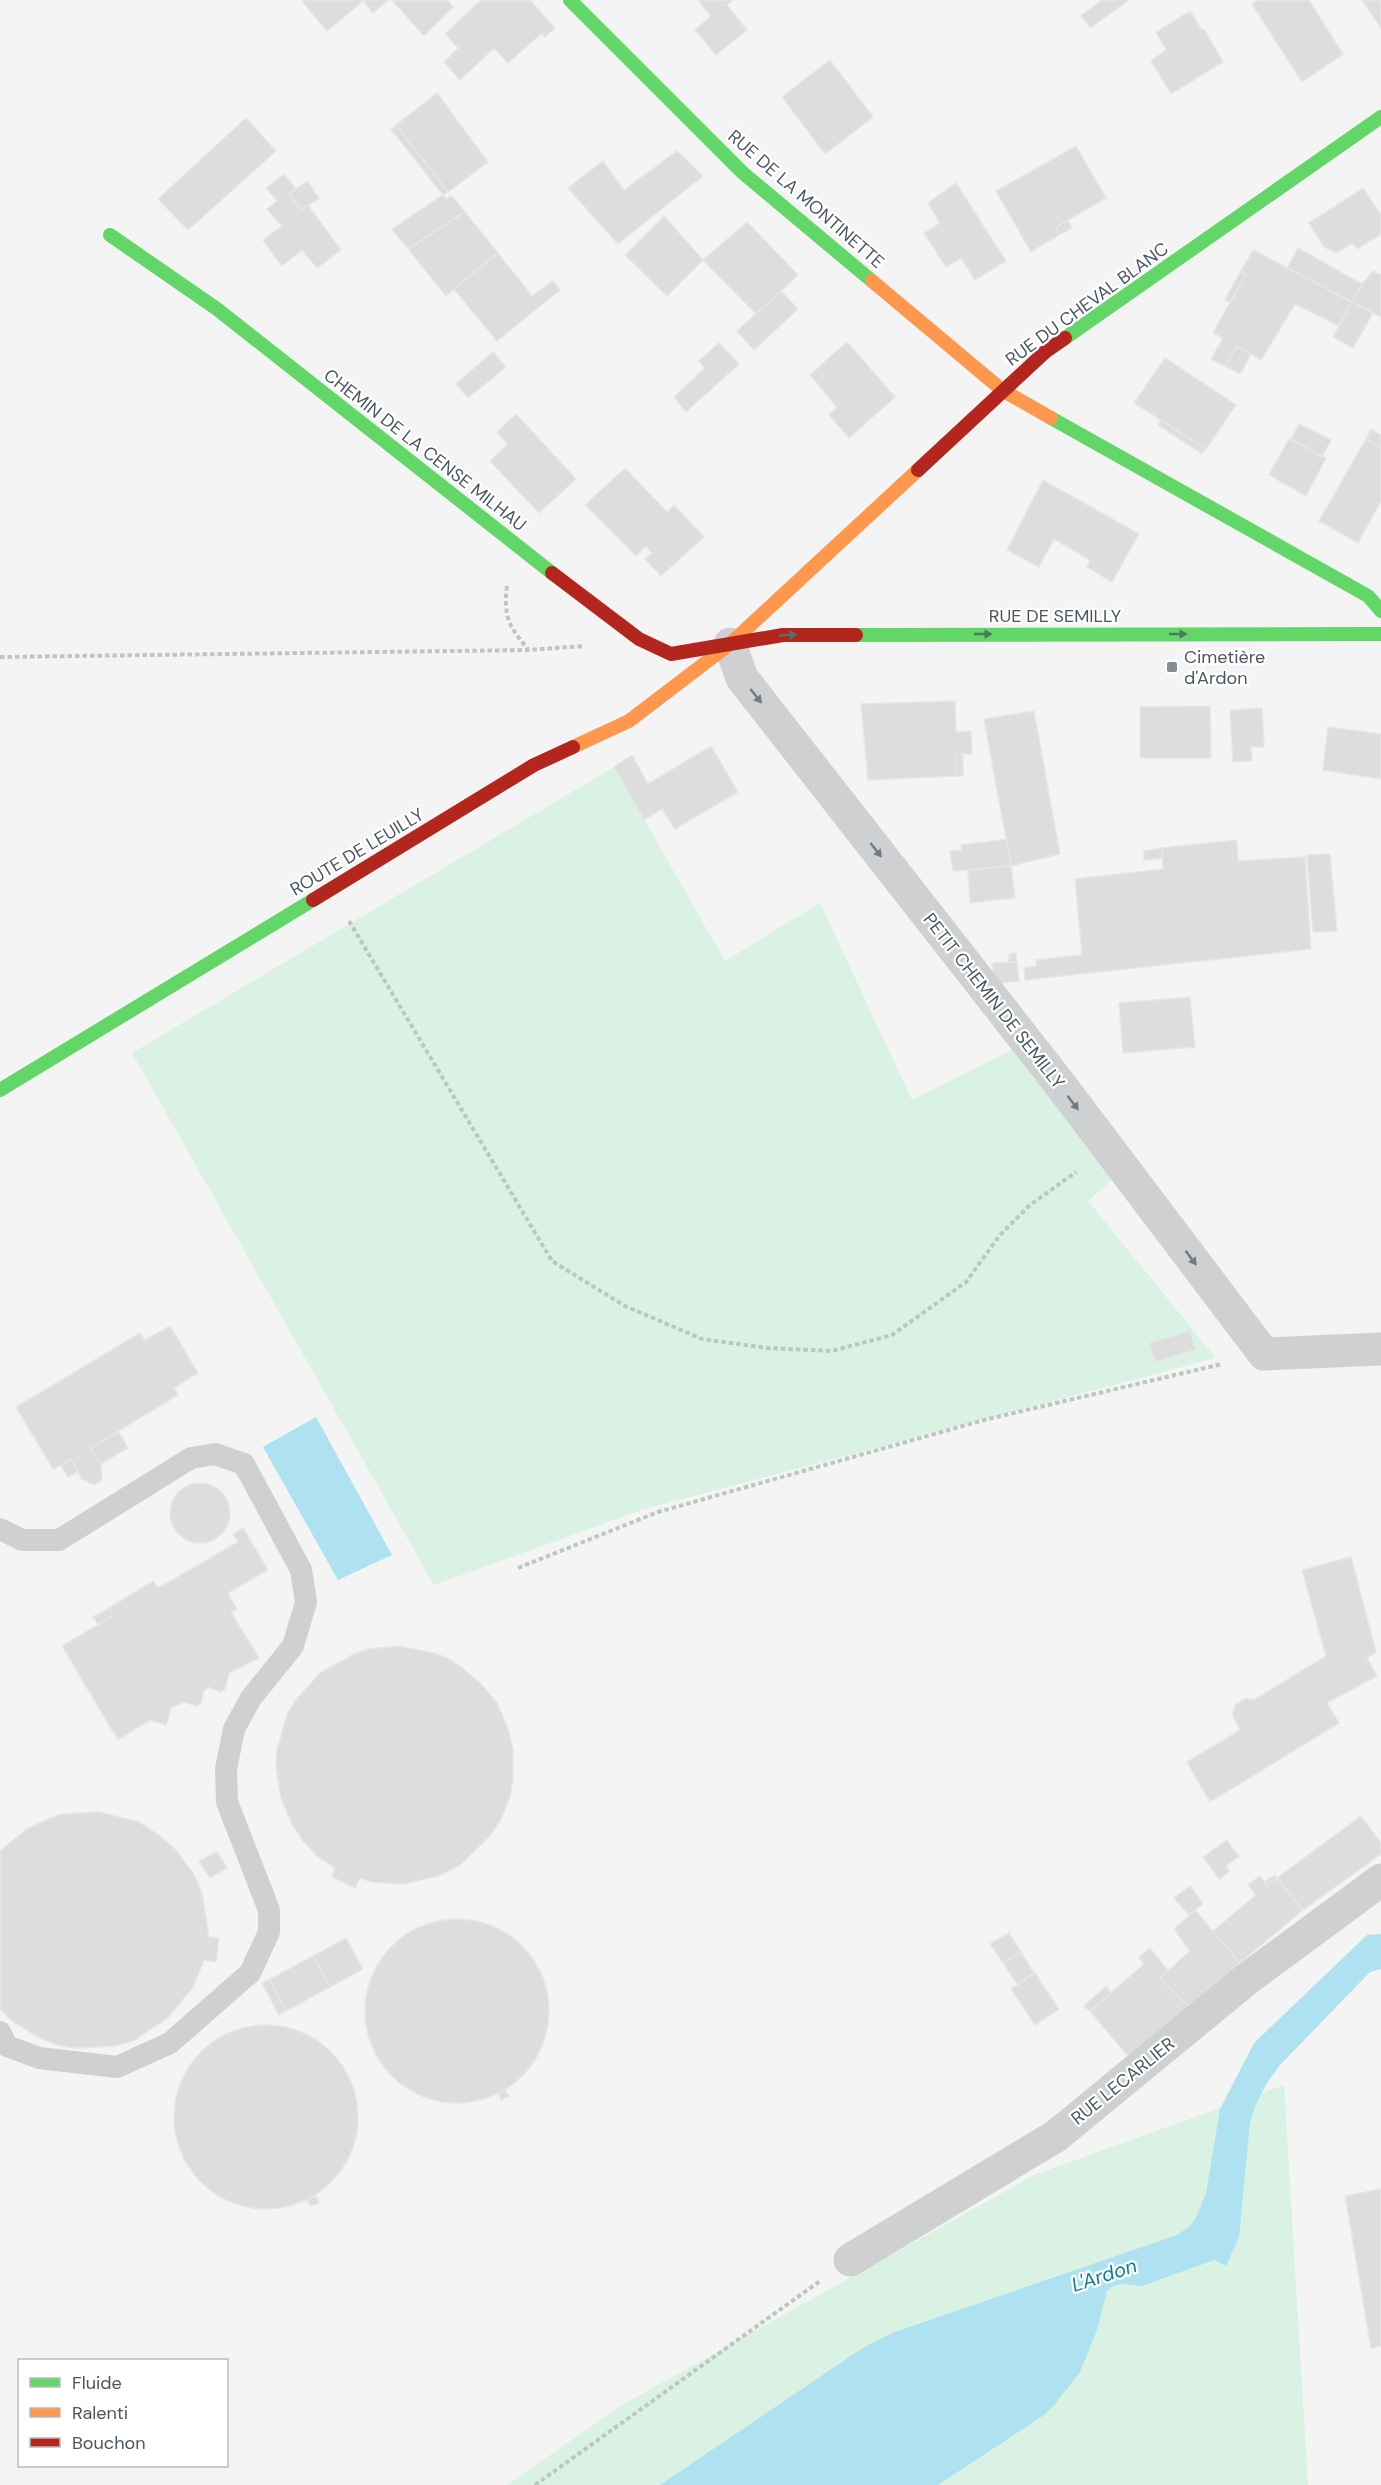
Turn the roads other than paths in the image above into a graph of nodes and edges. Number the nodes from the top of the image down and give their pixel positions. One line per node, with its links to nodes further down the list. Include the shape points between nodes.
1 (570, 0): 4 (street, RUE DE LA MONTINETTE, via 743,173)
2 (1381, 117): 4 (street, RUE DU CHEVAL BLANC, via 1045,352)
3 (110, 235): 7 (street, CHEMIN DE LA CENSE MILHAU, via 217,309 639,639 671,654)
4 (1002, 390): 5 (street, via 1368,596); 7 (street, RUE DU CHEVAL BLANC)
5 (1381, 611)
6 (1381, 634): 7 (street, RUE DE SEMILLY, one-way to 6, via 783,635)
7 (730, 644): 8 (street, ROUTE DE LEUILLY, via 629,721 534,765); 9 (street, PETIT CHEMIN DE SEMILLY, one-way to 9, via 742,678 1059,1083 1264,1354)
8 (0, 1090)
9 (1381, 1349)
10 (0, 1529): 12 (lane, via 22,1540 59,1540 191,1458 215,1454 244,1464 301,1570 306,1602 293,1647 251,1698 234,1729 226,1769 227,1802 270,1910 269,1932 250,1973 170,2043 117,2067 39,2058 7,2046)
11 (1381, 1880): 13 (street, RUE LECARLIER, via 1247,1979 1056,2136)
12 (0, 2032)
13 (850, 2260)

